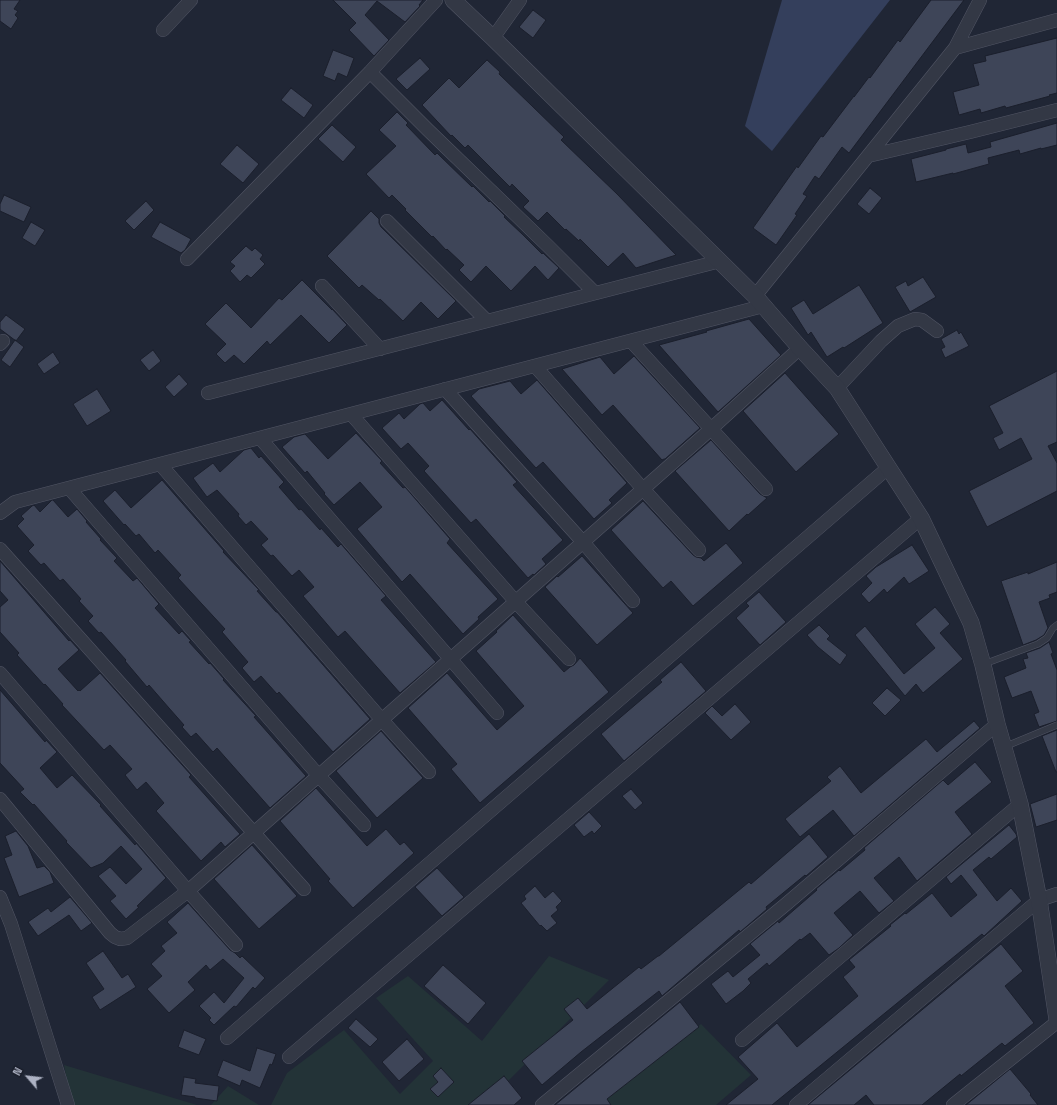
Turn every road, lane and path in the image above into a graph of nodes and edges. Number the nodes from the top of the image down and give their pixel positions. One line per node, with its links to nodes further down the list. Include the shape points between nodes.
1 (191, 0): 7 (street)
2 (436, 0): 10 (street)
3 (453, 0): 8 (street)
4 (520, 0): 8 (street)
5 (980, 0): 9 (street)
6 (1057, 20): 9 (street)
7 (163, 30)
8 (493, 38): 15 (street)
9 (955, 48): 12 (street)
10 (370, 72): 14 (street); 17 (street)
11 (1057, 110): 12 (street)
12 (868, 156): 18 (street)
13 (387, 221): 19 (street)
14 (186, 259)
15 (720, 262): 17 (street); 18 (street)
16 (322, 286): 23 (street)
17 (595, 293): 19 (street)
18 (759, 301): 21 (street); 22 (street)
19 (487, 321): 23 (street)
20 (938, 332): 25 (street, via 922,320 915,319 898,326)
21 (631, 341): 24 (street); 29 (street)
22 (800, 348): 25 (street); 29 (street)
23 (380, 349): 27 (street)
24 (534, 366): 26 (street); 34 (street)
25 (837, 388): 32 (street)
26 (445, 389): 28 (street); 38 (street)
27 (208, 393)
28 (351, 414): 30 (street); 42 (street)
29 (711, 429): 34 (street); 35 (street)
30 (260, 438): 31 (street); 44 (street)
31 (160, 464): 33 (street); 49 (street)
32 (889, 467): 37 (street); 66 (street)
33 (68, 488): 36 (street, via 15,502); 54 (street)
34 (643, 489): 38 (street); 40 (street)
35 (766, 490)
36 (0, 512)
37 (921, 518): 46 (street, via 971,623); 68 (street)
38 (583, 542): 41 (street); 42 (street)
39 (0, 549): 58 (street)
40 (699, 550)
41 (633, 601)
42 (516, 602): 44 (street); 45 (street)
43 (1057, 625): 46 (lane, via 1052,628 1047,638 1038,644)
44 (451, 659): 48 (street); 49 (street)
45 (569, 659)
46 (982, 665): 50 (street)
47 (0, 673): 60 (street)
48 (497, 713)
49 (382, 720): 53 (street); 54 (street)
50 (997, 724): 52 (street); 70 (street, via 791,900)
51 (1057, 725): 52 (lane)
52 (1004, 747): 56 (street)
53 (429, 772)
54 (319, 776): 57 (street); 58 (street)
55 (0, 799): 60 (street, via 115,937 127,938)
56 (1020, 804): 63 (street); 67 (street)
57 (364, 825)
58 (254, 834): 59 (street); 60 (street)
59 (304, 889)
60 (188, 891): 64 (street)
61 (1057, 894): 63 (street)
62 (0, 897): 69 (street, via 11,924)
63 (1039, 900): 65 (street); 71 (street)
64 (236, 945)
65 (1057, 1021): 72 (street)
66 (228, 1038)
67 (742, 1040)
68 (289, 1058)
69 (68, 1105)
70 (542, 1105)
71 (796, 1105)
72 (953, 1105)

